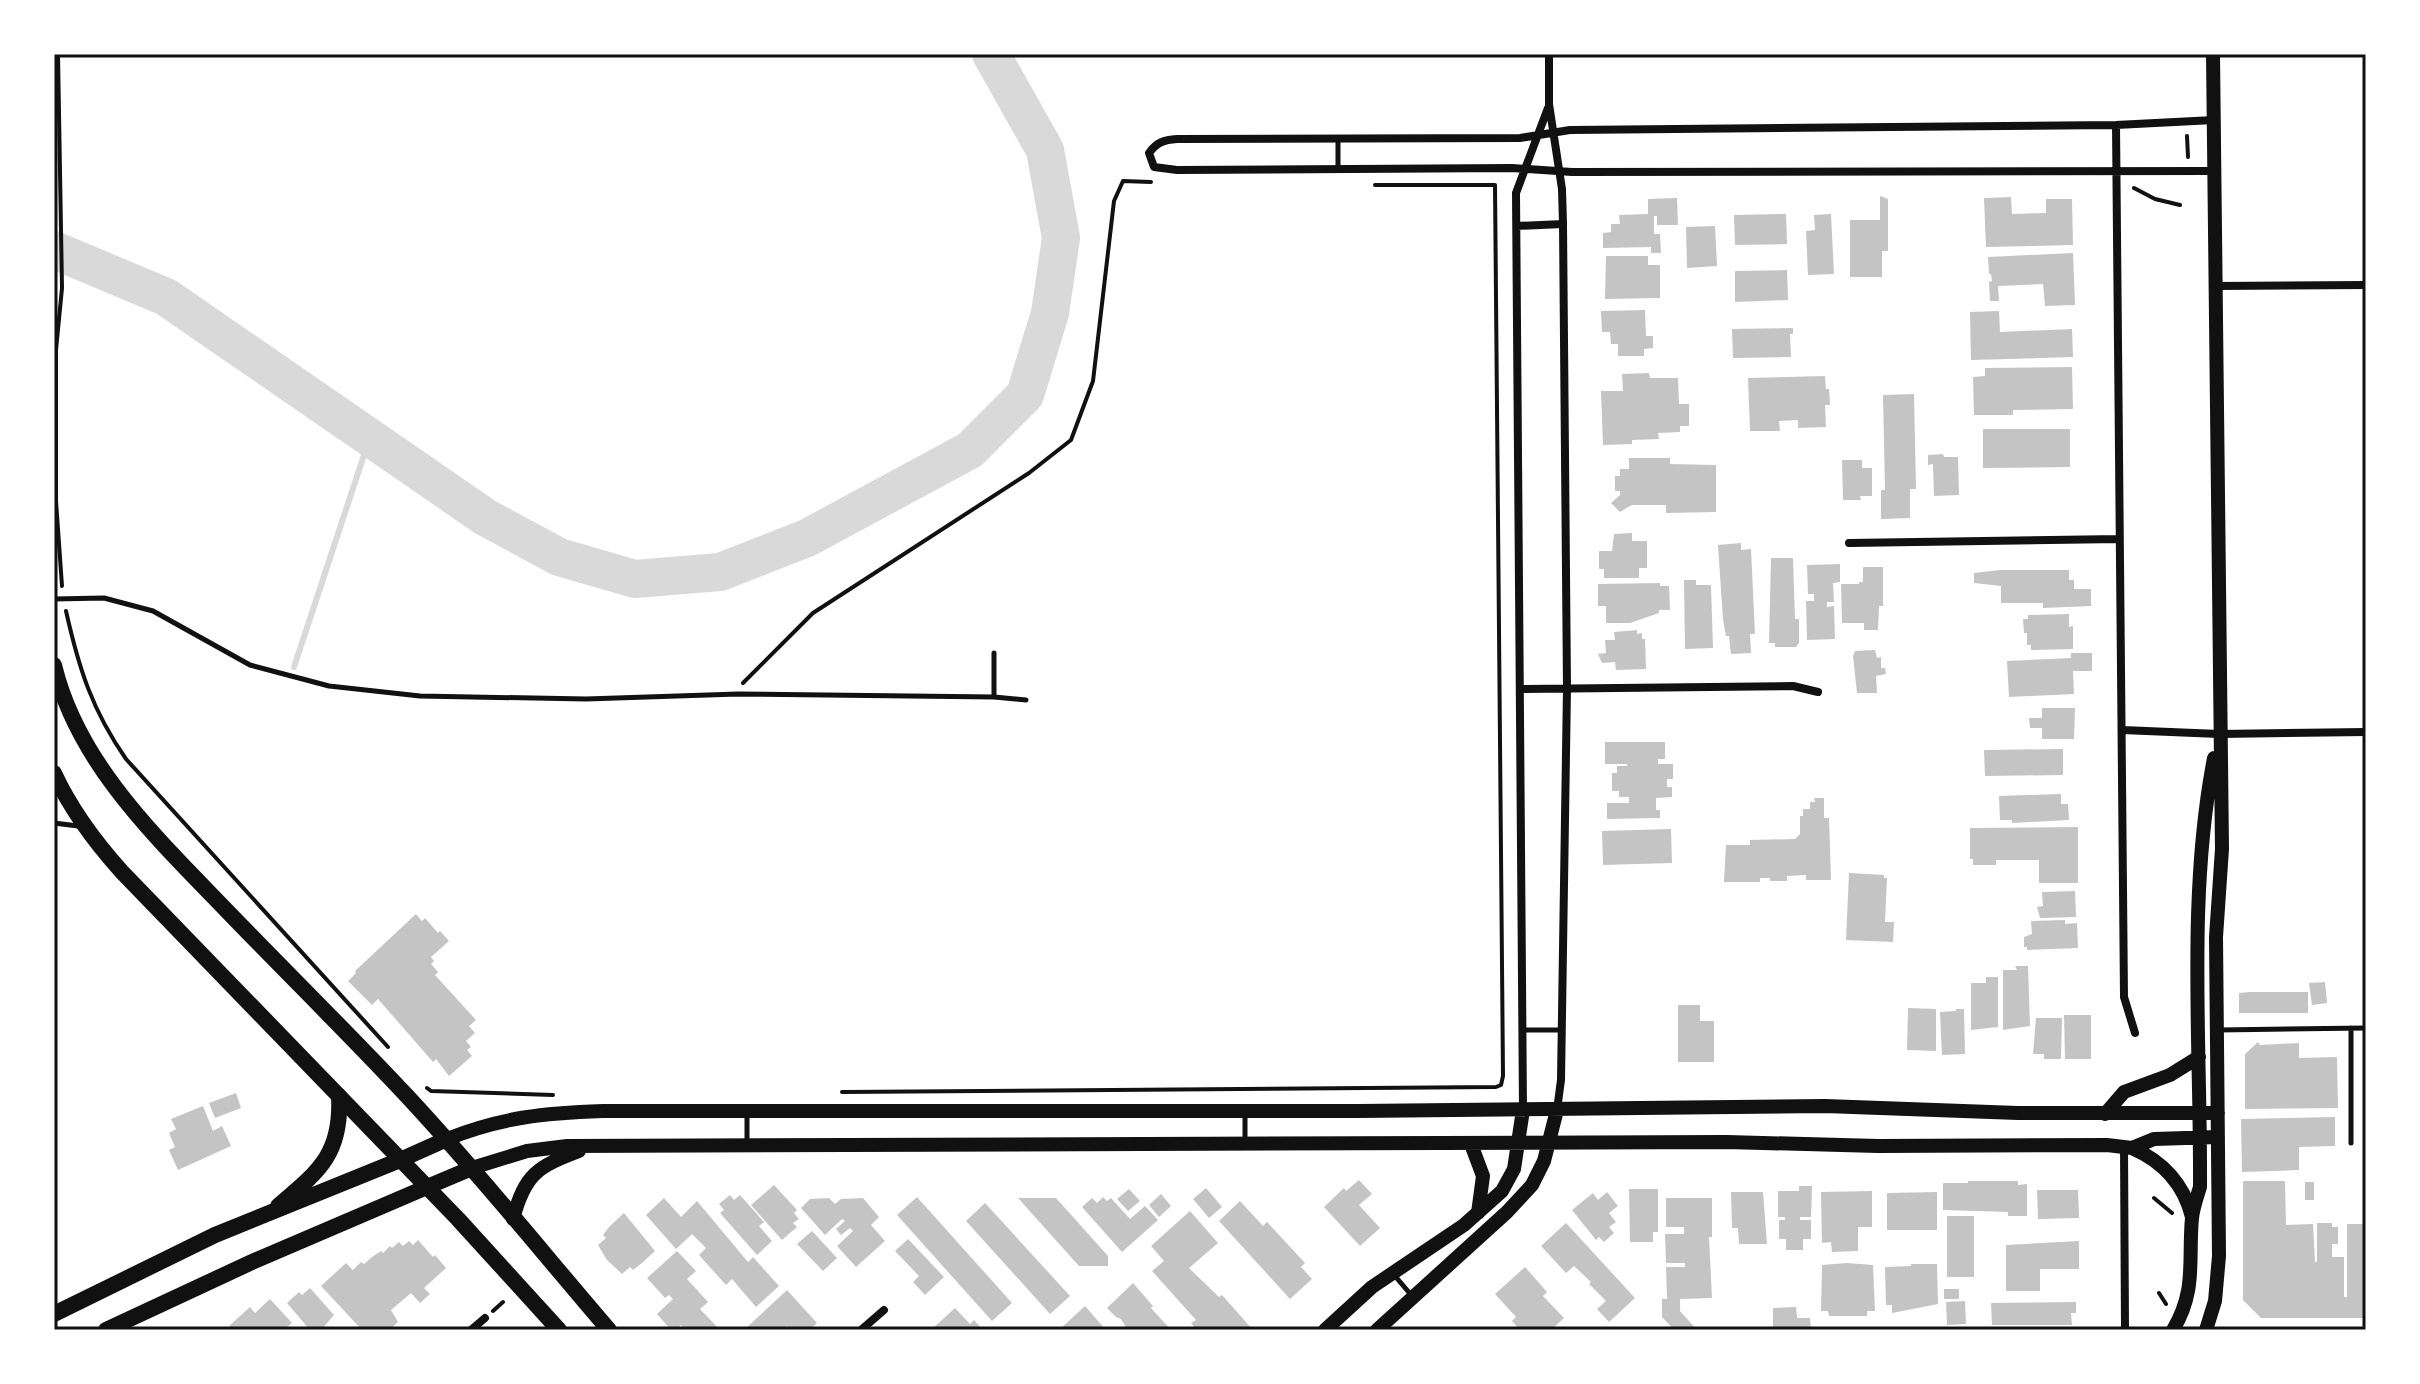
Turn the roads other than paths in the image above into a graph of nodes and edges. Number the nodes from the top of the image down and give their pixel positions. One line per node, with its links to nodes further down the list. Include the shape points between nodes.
1 (1549, 54): 3 (street)
2 (2213, 54): 4 (main road)
3 (1549, 104): 6 (street); 7 (street)
4 (2214, 120): 5 (street); 13 (main road)
5 (2116, 125): 6 (street); 12 (street)
6 (1553, 133): 7 (street); 11 (street)
7 (1538, 135): 8 (street); 10 (street)
8 (1338, 138): 9 (lane); 9 (street, via 1165,140 1149,153 1154,167 1165,169)
9 (1338, 169): 10 (street)
10 (1525, 169): 11 (street); 15 (street, via 1516,193)
11 (1559, 171): 12 (street); 14 (street)
12 (2117, 171): 13 (street); 18 (street)
13 (2215, 171): 17 (main road)
14 (1563, 224): 15 (street); 23 (street)
15 (1517, 226): 24 (street)
16 (2366, 285): 17 (street)
17 (2216, 286): 30 (main road)
18 (2119, 539): 19 (street); 28 (street)
19 (1849, 543)
20 (54, 599): 26 (lane, via 104,598 153,611 250,665 329,686 420,696)
21 (994, 653): 26 (lane)
22 (54, 665): 51 (main road, via 81,733 116,788)
23 (1567, 688): 24 (street); 25 (street, via 1793,686); 37 (street)
24 (1520, 689): 36 (street)
25 (1818, 692)
26 (994, 697): 27 (lane)
27 (1026, 700)
28 (2122, 730): 30 (street); 39 (street, via 2124,997)
29 (2366, 732): 30 (street)
30 (2219, 734): 38 (main road); 40 (main road, via 2200,873)
31 (54, 773): 33 (main road)
32 (54, 823): 33 (lane, via 77,826)
33 (92, 835): 41 (main road, via 160,913)
34 (2351, 1028): 35 (lane); 38 (lane); 53 (lane)
35 (2366, 1028)
36 (1524, 1030): 37 (lane); 43 (street)
37 (1561, 1030): 44 (street)
38 (2218, 1030): 47 (main road)
39 (2135, 1033)
40 (2199, 1057): 46 (main road); 48 (main road, via 2170,1075 2124,1092)
41 (339, 1096): 60 (main road); 64 (main road, via 338,1133 327,1160)
42 (1245, 1110): 43 (main road); 45 (main road); 52 (lane)
43 (1523, 1110): 44 (main road); 55 (main road)
44 (1557, 1110): 48 (main road, via 1825,1106); 56 (main road)
45 (747, 1111): 51 (main road, via 547,1113 489,1123); 57 (lane)
46 (2199, 1113): 47 (main road); 48 (main road); 50 (main road)
47 (2218, 1113): 49 (main road)
48 (2105, 1114)
49 (2218, 1137): 50 (main road); 81 (main road, via 2218,1281)
50 (2199, 1138): 59 (main road, via 2154,1139); 65 (main road, via 2200,1187)
51 (447, 1139): 60 (main road); 61 (main road)
52 (1245, 1143): 54 (main road); 57 (main road)
53 (2351, 1143)
54 (1471, 1144): 55 (main road); 63 (main road, via 1483,1176)
55 (1520, 1144): 56 (main road); 63 (main road, via 1508,1184)
56 (1549, 1144): 59 (main road); 68 (main road, via 1538,1175 1522,1196)
57 (747, 1145): 58 (main road)
58 (591, 1146): 61 (main road, via 527,1151); 66 (main road, via 533,1173)
59 (2128, 1147): 65 (main road, via 2156,1161 2180,1185); 72 (street)
60 (400, 1160): 62 (main road); 64 (main road)
61 (472, 1168): 62 (main road); 66 (main road)
62 (427, 1187): 73 (main road); 75 (main road)
63 (1478, 1213): 67 (main road)
64 (268, 1215): 70 (main road, via 215,1235)
65 (2192, 1218): 80 (main road, via 2191,1276)
66 (513, 1219): 76 (main road)
67 (1392, 1272): 68 (lane); 78 (main road)
68 (1413, 1297): 79 (main road)
69 (884, 1310): 77 (street)
70 (54, 1314)
71 (485, 1318): 74 (street)
72 (2125, 1327)
73 (106, 1330)
74 (471, 1330)
75 (559, 1330)
76 (609, 1330)
77 (861, 1330)
78 (1325, 1330)
79 (1377, 1330)
80 (2173, 1330)
81 (2206, 1330)
82 (2353, 1330): 83 (lane)
83 (2363, 1330)

